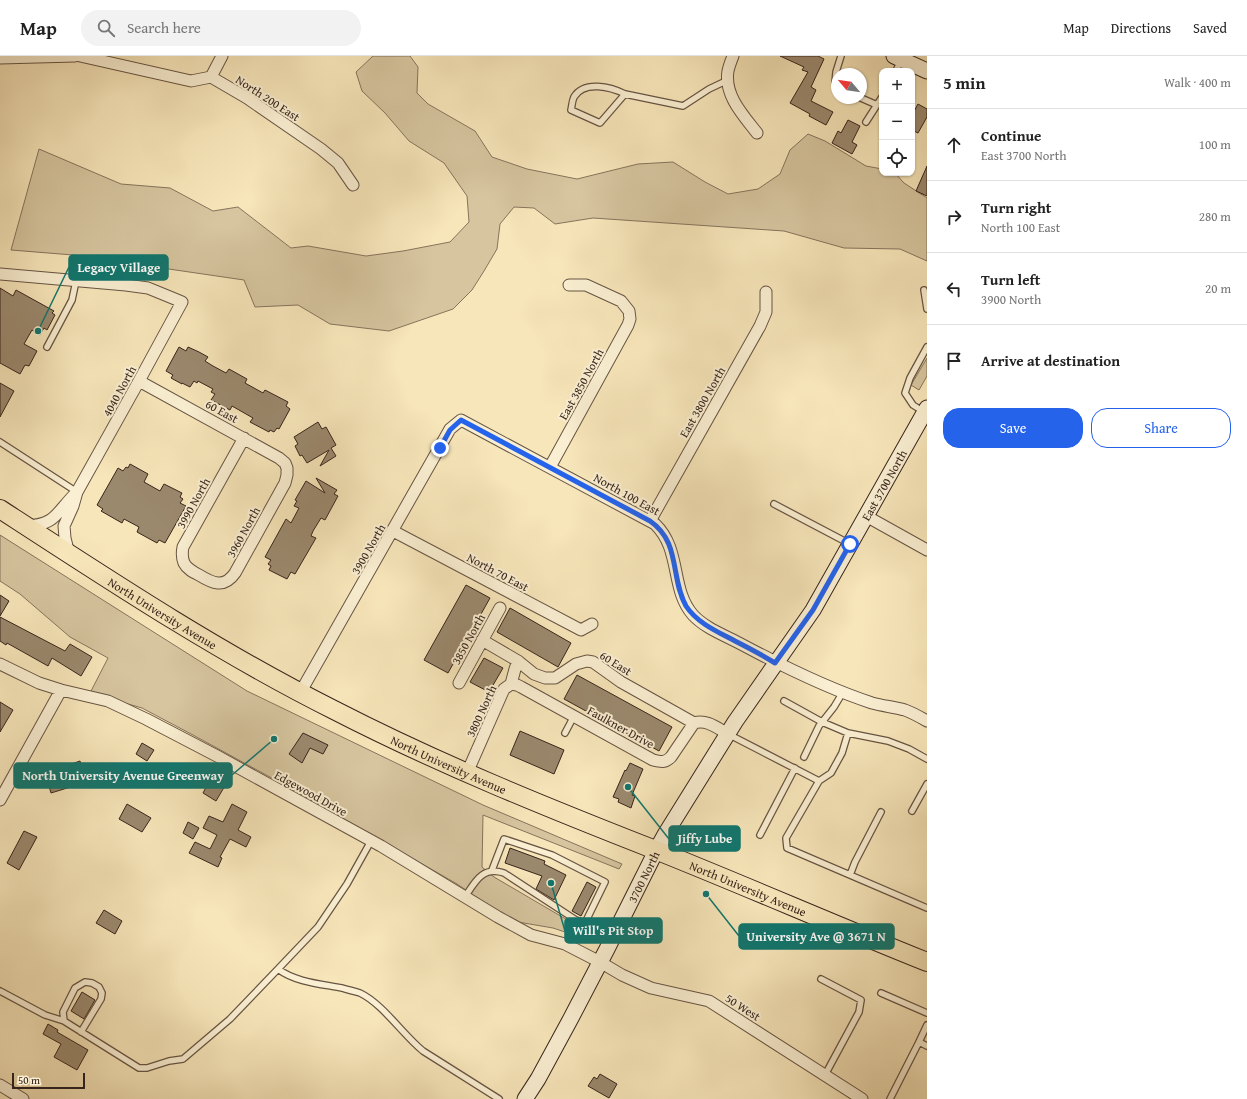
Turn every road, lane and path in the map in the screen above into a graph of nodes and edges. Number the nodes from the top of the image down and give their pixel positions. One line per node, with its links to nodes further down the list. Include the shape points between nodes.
1 (75, 56): 6 (street)
2 (80, 56): 10 (street, via 191,81)
3 (222, 56): 10 (street)
4 (733, 56): 11 (street, via 728,71)
5 (842, 56): 8 (lane)
6 (0, 58)
7 (897, 62): 9 (main road)
8 (838, 68)
9 (927, 71)
10 (211, 77): 18 (street, North 200 East, via 247,98 321,149 338,164)
11 (728, 85): 12 (lane, via 709,89 683,106); 17 (street, via 740,111)
12 (626, 94): 12 (lane, via 600,123 571,110 574,98 581,90 592,86)
13 (867, 101): 15 (lane)
14 (879, 102): 15 (lane)
15 (877, 105): 16 (lane)
16 (866, 122)
17 (757, 133)
18 (353, 185)
19 (0, 274): 20 (street)
20 (76, 280): 25 (lane, via 72,300); 27 (street, 4040 North, via 148,288 182,302)
21 (569, 285): 32 (street, East 3850 North, via 586,286 622,302 629,311 630,319)
22 (924, 290): 24 (lane)
23 (766, 292): 38 (street, East 3800 North, via 766,312 760,326)
24 (927, 309)
25 (48, 347)
26 (927, 347): 28 (lane, via 905,393 913,405)
27 (139, 381): 30 (street, 60 East); 34 (street, 4040 North)
28 (926, 411): 37 (main road, East 3700 North)
29 (461, 420): 32 (street, North 100 East); 40 (street, 3900 North, via 450,430)
30 (244, 438): 33 (street, 60 East, via 279,458); 44 (street, 3990 North, via 184,547 184,564)
31 (0, 442): 34 (lane)
32 (550, 467): 38 (street, North 100 East)
33 (287, 468): 44 (street, 3960 North, via 285,483 233,576 221,583)
34 (77, 492): 39 (street, 4040 North, via 53,519 42,524); 43 (street, 4040 North, via 64,526)
35 (774, 504): 41 (lane)
36 (0, 509): 39 (highway, North University Avenue)
37 (866, 516): 41 (main road, East 3700 North); 42 (street)
38 (650, 521): 49 (street, North 100 East, via 662,530 671,548 681,593 692,614 708,627)
39 (25, 526): 43 (highway, North University Avenue)
40 (393, 531): 46 (street, North 70 East, via 581,630); 55 (street, 3900 North)
41 (850, 544): 49 (main road, East 3700 North, via 813,610)
42 (927, 550)
43 (69, 554): 55 (highway, North University Avenue, via 179,624)
44 (201, 576)
45 (500, 608): 47 (street, 3850 North)
46 (592, 624)
47 (482, 640): 48 (street, 60 East); 51 (street, 3850 North)
48 (518, 662): 52 (street, 3800 North); 60 (street, 60 East, via 539,676 550,679 560,676 581,662 593,662 621,682)
49 (775, 663): 54 (street, North 100 East); 63 (main road, 3700 North)
50 (0, 664): 53 (street, Edgewood Drive, via 39,683)
51 (459, 683)
52 (511, 684): 57 (street, Faulkner Drive); 67 (street, 3800 North, via 504,690)
53 (61, 690): 70 (street); 74 (street, Edgewood Drive, via 108,701 146,719)
54 (843, 692): 58 (street, North 100 East, via 906,711); 59 (lane)
55 (300, 693): 67 (highway, North University Avenue)
56 (784, 701): 59 (lane)
57 (574, 716): 60 (street, Faulkner Drive, via 659,762 668,761); 61 (lane)
58 (927, 721)
59 (822, 722): 62 (lane); 64 (lane)
60 (694, 723): 63 (street, via 708,723)
61 (565, 733)
62 (848, 733): 65 (lane, via 888,741); 68 (lane, via 842,753 831,773)
63 (728, 734): 66 (lane); 75 (main road, 3700 North)
64 (804, 757)
65 (927, 759)
66 (795, 768): 68 (lane); 73 (lane)
67 (467, 773): 75 (highway, North University Avenue)
68 (819, 781): 77 (lane, via 786,838 787,848)
69 (927, 784): 71 (lane)
70 (0, 800)
71 (912, 811)
72 (881, 812): 77 (lane)
73 (760, 834)
74 (371, 841): 78 (street, Edgewood Drive); 84 (lane, via 318,928)
75 (656, 851): 81 (main road, 3700 North); 83 (highway, North University Avenue)
76 (492, 870): 78 (lane, via 478,878); 80 (lane, via 504,873 576,920); 80 (lane, via 504,839 552,855 605,882)
77 (850, 875): 79 (lane)
78 (465, 897): 82 (street, Edgewood Drive, via 531,935 564,944)
79 (927, 908)
80 (586, 923): 81 (lane)
81 (614, 936): 82 (main road, 3700 North)
82 (600, 962): 94 (street, 50 West, via 650,988 709,1000); 98 (main road, 3700 North, via 545,1066)
83 (927, 962)
84 (278, 969): 91 (lane, via 230,1019 183,1059 139,1068); 97 (lane, via 298,978 360,993 385,1013 423,1051)
85 (821, 979): 94 (lane, via 861,1000 859,1012)
86 (0, 990): 89 (lane, via 45,1015)
87 (881, 993): 88 (lane)
88 (927, 1013)
89 (64, 1021): 91 (lane); 91 (lane, via 63,1012 75,988 85,982 99,987 102,992 101,999)
90 (927, 1025): 92 (lane)
91 (81, 1032)
92 (919, 1042): 93 (lane); 100 (lane)
93 (927, 1046)
94 (825, 1075): 99 (street, 50 West)
95 (0, 1085): 96 (street)
96 (23, 1099)
97 (499, 1099)
98 (524, 1099)
99 (862, 1099)
100 (890, 1099)

